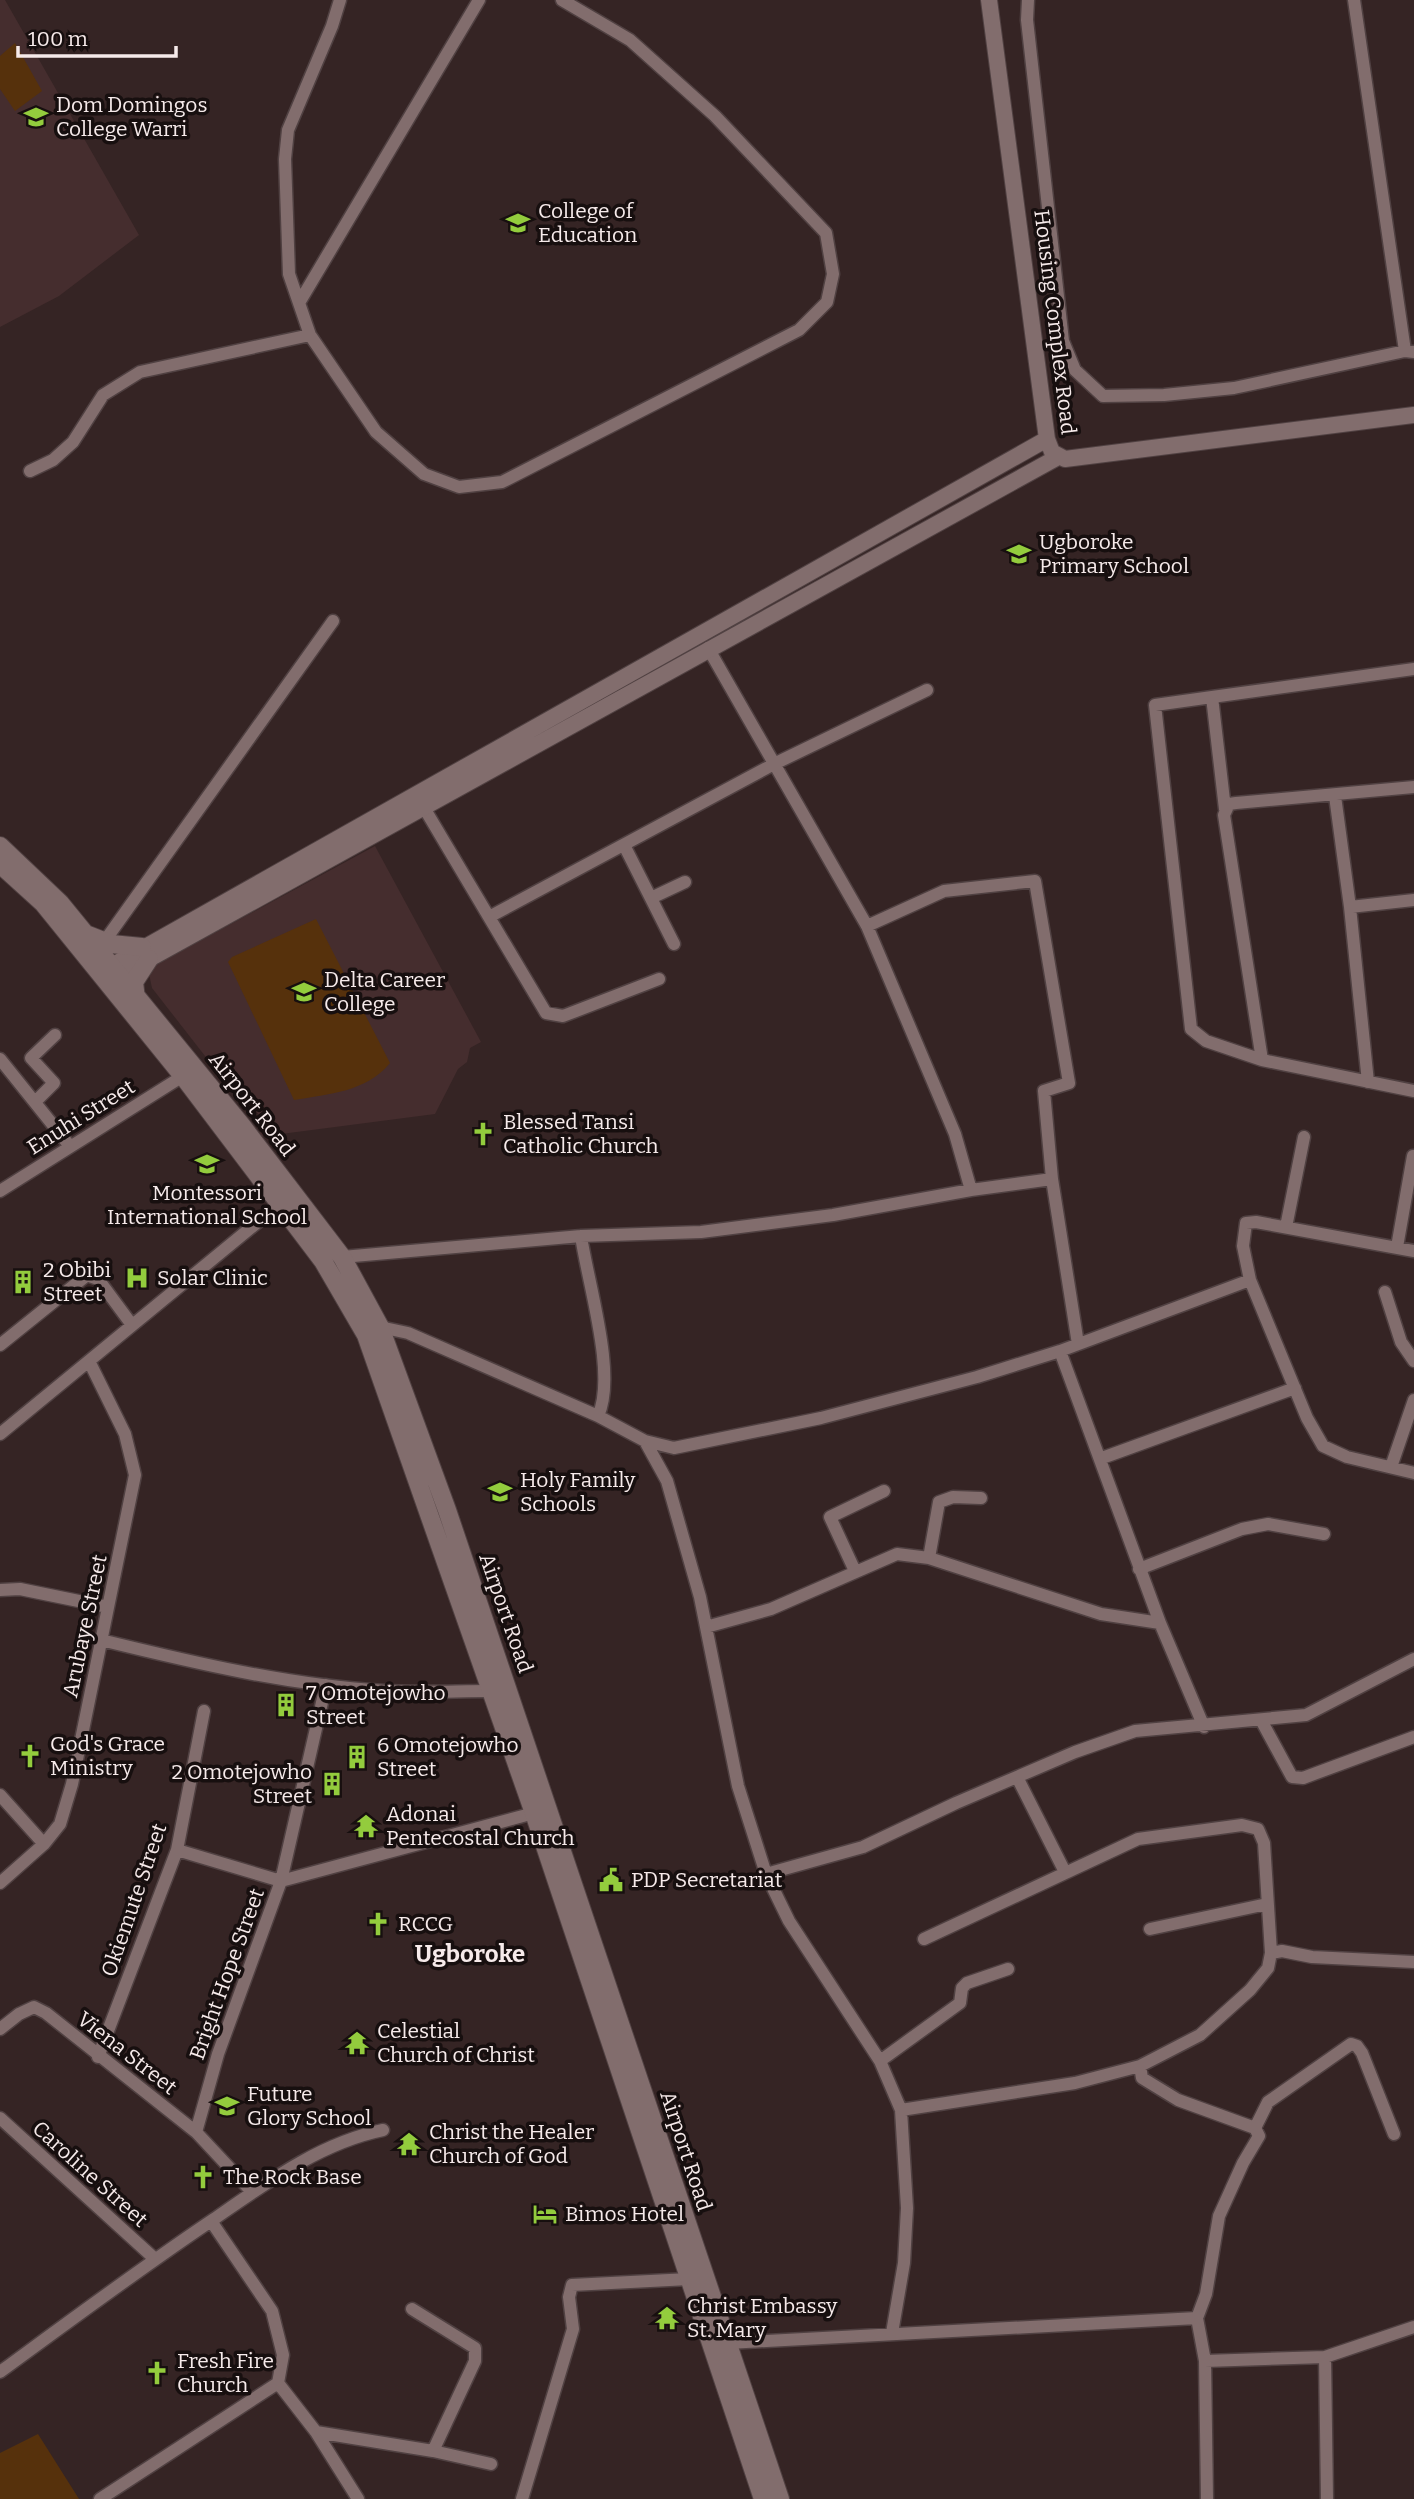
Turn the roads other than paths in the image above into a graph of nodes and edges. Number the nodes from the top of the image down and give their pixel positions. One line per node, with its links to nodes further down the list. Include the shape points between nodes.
1 (340, 0): 7 (street, via 288,130 289,274)
2 (479, 0): 7 (street)
3 (562, 0): 8 (street, via 630,40 715,116 826,233 833,274 827,302 799,330 502,482 459,487 424,474 376,432)
4 (989, 0): 11 (street, Housing Complex Road)
5 (1028, 0): 9 (street, via 1063,341 1075,370 1096,390 1103,396 1234,388)
6 (1354, 0): 9 (street)
7 (299, 303): 8 (street)
8 (310, 335): 13 (street, via 140,372 103,395 73,442 53,460)
9 (1410, 352)
10 (1414, 415): 12 (street, Housing Complex Road)
11 (1047, 439): 12 (street, Housing Complex Road); 36 (street)
12 (1058, 457): 15 (street)
13 (30, 471)
14 (333, 621): 34 (street)
15 (708, 648): 19 (street); 22 (street)
16 (1414, 669): 18 (street)
17 (927, 690): 19 (street)
18 (1212, 697): 23 (street); 42 (street, via 1155,705 1191,1029 1206,1041)
19 (774, 764): 24 (street); 32 (street)
20 (1414, 787): 21 (street)
21 (1335, 796): 23 (street, via 1236,803); 30 (street)
22 (424, 806): 31 (street); 36 (street, via 286,885)
23 (1225, 809): 42 (street)
24 (624, 845): 28 (street); 31 (street)
25 (0, 846): 33 (main road, Airport Road, via 35,877)
26 (0, 864): 37 (main road, Airport Road, via 43,903)
27 (685, 882): 28 (street)
28 (651, 898): 35 (street)
29 (1414, 900): 30 (street)
30 (1350, 907): 44 (street)
31 (489, 917): 38 (street, via 546,1013 563,1016)
32 (867, 926): 50 (street, via 944,891 1035,881 1069,1083 1044,1091); 51 (street, via 954,1134)
33 (86, 935): 34 (main road); 37 (main road, Airport Road)
34 (104, 942): 36 (main road)
35 (674, 944)
36 (146, 953): 37 (street); 39 (main road, via 134,982)
37 (109, 976): 39 (main road, Airport Road); 43 (main road, Airport Road)
38 (659, 979)
39 (136, 999): 58 (main road, Airport Road, via 242,1126)
40 (55, 1035): 46 (street, via 32,1058 54,1083)
41 (0, 1059): 46 (street)
42 (1262, 1060): 44 (street)
43 (183, 1076): 48 (street, Enuhi Street); 53 (main road, Airport Road)
44 (1368, 1082): 45 (street)
45 (1414, 1091)
46 (35, 1102): 48 (street)
47 (1304, 1137): 54 (street)
48 (69, 1145): 52 (street, Enuhi Street)
49 (1413, 1156): 56 (street)
50 (1052, 1179): 51 (street); 63 (street)
51 (971, 1189): 55 (street, via 833,1215 701,1232)
52 (0, 1191)
53 (281, 1203): 61 (street); 77 (main road, Airport Road, via 323,1261 366,1335)
54 (1286, 1227): 56 (street); 59 (street, via 1246,1223 1243,1246)
55 (582, 1236): 58 (street); 70 (street, via 606,1375)
56 (1397, 1247): 57 (street)
57 (1414, 1251)
58 (341, 1257): 62 (main road, Airport Road)
59 (1250, 1280): 63 (street); 68 (street)
60 (1385, 1292): 67 (street, via 1401,1342)
61 (132, 1325): 64 (street, via 98,1279 87,1275); 66 (street)
62 (380, 1327): 70 (street, via 408,1334); 76 (main road, Airport Road)
63 (1078, 1344): 65 (street)
64 (0, 1345)
65 (1060, 1351): 72 (street, via 821,1418 674,1448); 73 (street)
66 (89, 1361): 71 (street); 85 (street, Arubaye Street, via 125,1434 135,1475)
67 (1414, 1361)
68 (1295, 1388): 73 (street); 74 (street, via 1323,1446 1346,1457)
69 (1414, 1400): 74 (street)
70 (598, 1416): 72 (street)
71 (0, 1434)
72 (645, 1441): 87 (street, via 667,1480)
73 (1102, 1458): 82 (street)
74 (1391, 1467): 75 (street)
75 (1414, 1473)
76 (438, 1482): 77 (main road); 129 (main road, Airport Road)
77 (420, 1489): 91 (main road, Airport Road)
78 (884, 1491): 83 (street, via 830,1517)
79 (981, 1498): 81 (street, via 953,1497 939,1502)
80 (1324, 1534): 82 (street, via 1268,1524 1242,1529)
81 (929, 1558): 83 (street, via 897,1554); 86 (street, via 1101,1614)
82 (1139, 1569): 86 (street)
83 (855, 1571): 87 (street, via 771,1609)
84 (0, 1590): 85 (street, via 20,1589)
85 (108, 1607): 88 (street, Arubaye Street)
86 (1160, 1623): 94 (street)
87 (706, 1627): 102 (street, via 738,1786)
88 (102, 1640): 90 (street, via 210,1667); 99 (street, Arubaye Street, via 72,1784 60,1824)
89 (1414, 1659): 93 (street, via 1306,1715)
90 (326, 1685): 91 (street, via 386,1691); 103 (street)
91 (491, 1691): 98 (main road, Airport Road)
92 (204, 1711): 100 (street, Okiemute Street)
93 (1261, 1720): 94 (street); 95 (street, via 1292,1777 1303,1779)
94 (1204, 1727): 96 (street, via 1135,1731)
95 (1414, 1737)
96 (1018, 1779): 101 (street); 102 (street, via 863,1847)
97 (0, 1795): 99 (street)
98 (534, 1813): 103 (street, Bright Hope Street); 124 (main road, Airport Road)
99 (44, 1844): 104 (street, Arubaye Street)
100 (177, 1850): 103 (street); 112 (street, Okiemute Street)
101 (1065, 1872): 105 (street, via 1138,1839 1242,1825 1258,1829 1264,1843); 107 (street)
102 (766, 1874): 113 (street, via 789,1921)
103 (281, 1881): 119 (street, Bright Hope Street, via 218,2054)
104 (0, 1883)
105 (1267, 1904): 106 (street); 108 (street)
106 (1150, 1929)
107 (924, 1939)
108 (1271, 1953): 109 (street); 114 (street, via 1268,1968 1250,1990 1199,2035)
109 (1414, 1962)
110 (1008, 1969): 113 (street, via 967,1983 960,2003)
111 (0, 2029): 112 (street, Viena Street, via 34,2007)
112 (98, 2057): 119 (street, Viena Street)
113 (880, 2061): 115 (street)
114 (1140, 2066): 115 (street, via 1075,2083); 117 (street, via 1142,2078 1163,2093)
115 (901, 2110): 128 (street, via 907,2208 904,2263)
116 (0, 2118): 123 (street, Caroline Street)
117 (1255, 2127): 120 (street, via 1268,2102 1351,2044 1362,2053); 126 (street, via 1259,2136 1219,2216 1206,2294)
118 (383, 2130): 121 (street, via 326,2148)
119 (196, 2132): 121 (street)
120 (1394, 2134)
121 (253, 2192): 122 (street)
122 (211, 2221): 123 (street); 133 (street, via 272,2311 283,2355)
123 (155, 2259): 132 (street)
124 (689, 2278): 139 (street, via 572,2285 573,2329); 140 (main road, Airport Road)
125 (412, 2309): 135 (street, via 475,2348 476,2353)
126 (1197, 2318): 128 (street); 131 (street)
127 (1413, 2330): 130 (street)
128 (892, 2333): 129 (street)
129 (728, 2343): 141 (main road, Airport Road)
130 (1325, 2357): 131 (street); 143 (street)
131 (1205, 2361): 142 (street)
132 (0, 2372)
133 (278, 2383): 134 (street); 137 (street)
134 (316, 2432): 135 (street); 138 (street)
135 (433, 2451): 136 (street)
136 (491, 2464)
137 (100, 2499)
138 (358, 2499)
139 (522, 2499)
140 (763, 2499)
141 (780, 2499)
142 (1207, 2499)
143 (1327, 2499)

